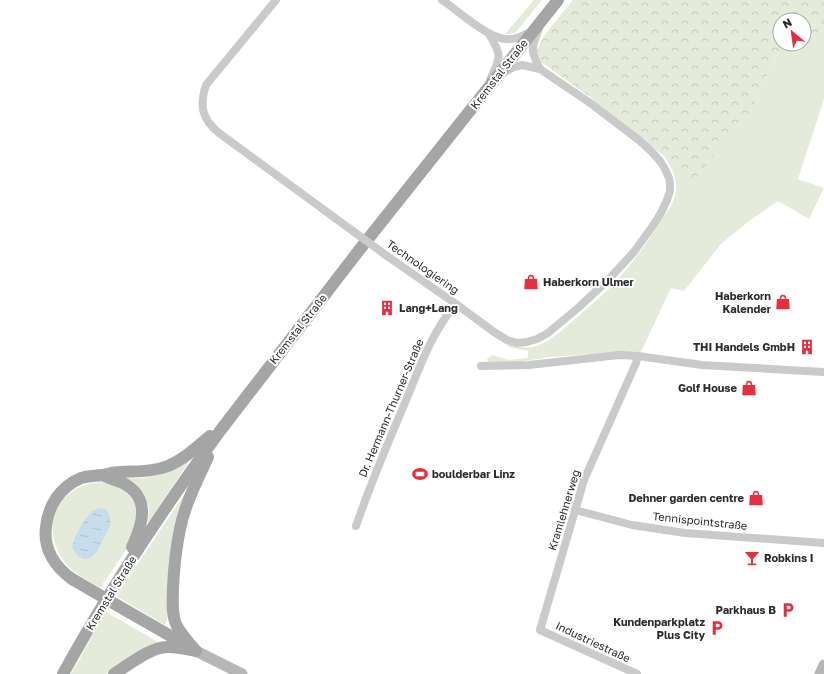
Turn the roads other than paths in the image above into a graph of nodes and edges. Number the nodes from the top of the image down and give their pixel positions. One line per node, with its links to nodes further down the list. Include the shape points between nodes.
1 (276, 0): 10 (street, Technologiering, bridge, via 206,85 202,95 205,117 219,133)
2 (442, 0): 6 (street)
3 (558, 0): 4 (main road, Kremstal Straße)
4 (545, 15): 5 (main road, Kremstal Straße); 7 (street, via 532,48)
5 (532, 31): 6 (street, via 512,40); 8 (main road, Kremstal Straße)
6 (489, 34): 9 (street, via 497,48 499,59)
7 (540, 69): 8 (street, Technologiering, via 522,64); 10 (street, Technologiering, via 593,105 651,151 669,178 670,191 667,200 652,227 625,262 559,325 537,339 517,343 507,340)
8 (495, 78): 9 (main road, Kremstal Straße)
9 (485, 91): 14 (main road, Kremstal Straße)
10 (456, 304): 18 (street, Dr. Hermann-Thurner-Straße, via 448,312 429,346 369,488)
11 (638, 356): 12 (street, via 619,355 529,365); 13 (street, via 702,365); 17 (street, Kramlehnerweg, via 584,480)
12 (481, 366)
13 (824, 372)
14 (227, 421): 15 (main road, Kremstal Straße); 16 (main road, via 190,453 168,466 143,472)
15 (220, 431): 20 (main road, Kremstal Straße); 22 (main road, via 189,500 180,528 176,555 173,616 180,632)
16 (101, 475): 20 (main road, via 131,489 137,496 143,512 140,530); 22 (main road, bridge, via 82,478 68,486 55,500 46,520 46,543 49,552 59,568 72,579)
17 (575, 510): 19 (street, Tennispointstraße, via 632,524 686,533); 21 (street, Kramlehnerweg)
18 (356, 526)
19 (824, 543)
20 (111, 591): 24 (main road, Kremstal Straße)
21 (540, 630): 27 (street, Industriestraße)
22 (196, 651): 25 (main road, via 160,647); 26 (street)
23 (824, 665): 28 (street)
24 (63, 674)
25 (114, 674)
26 (242, 674)
27 (636, 674)
28 (820, 674)

